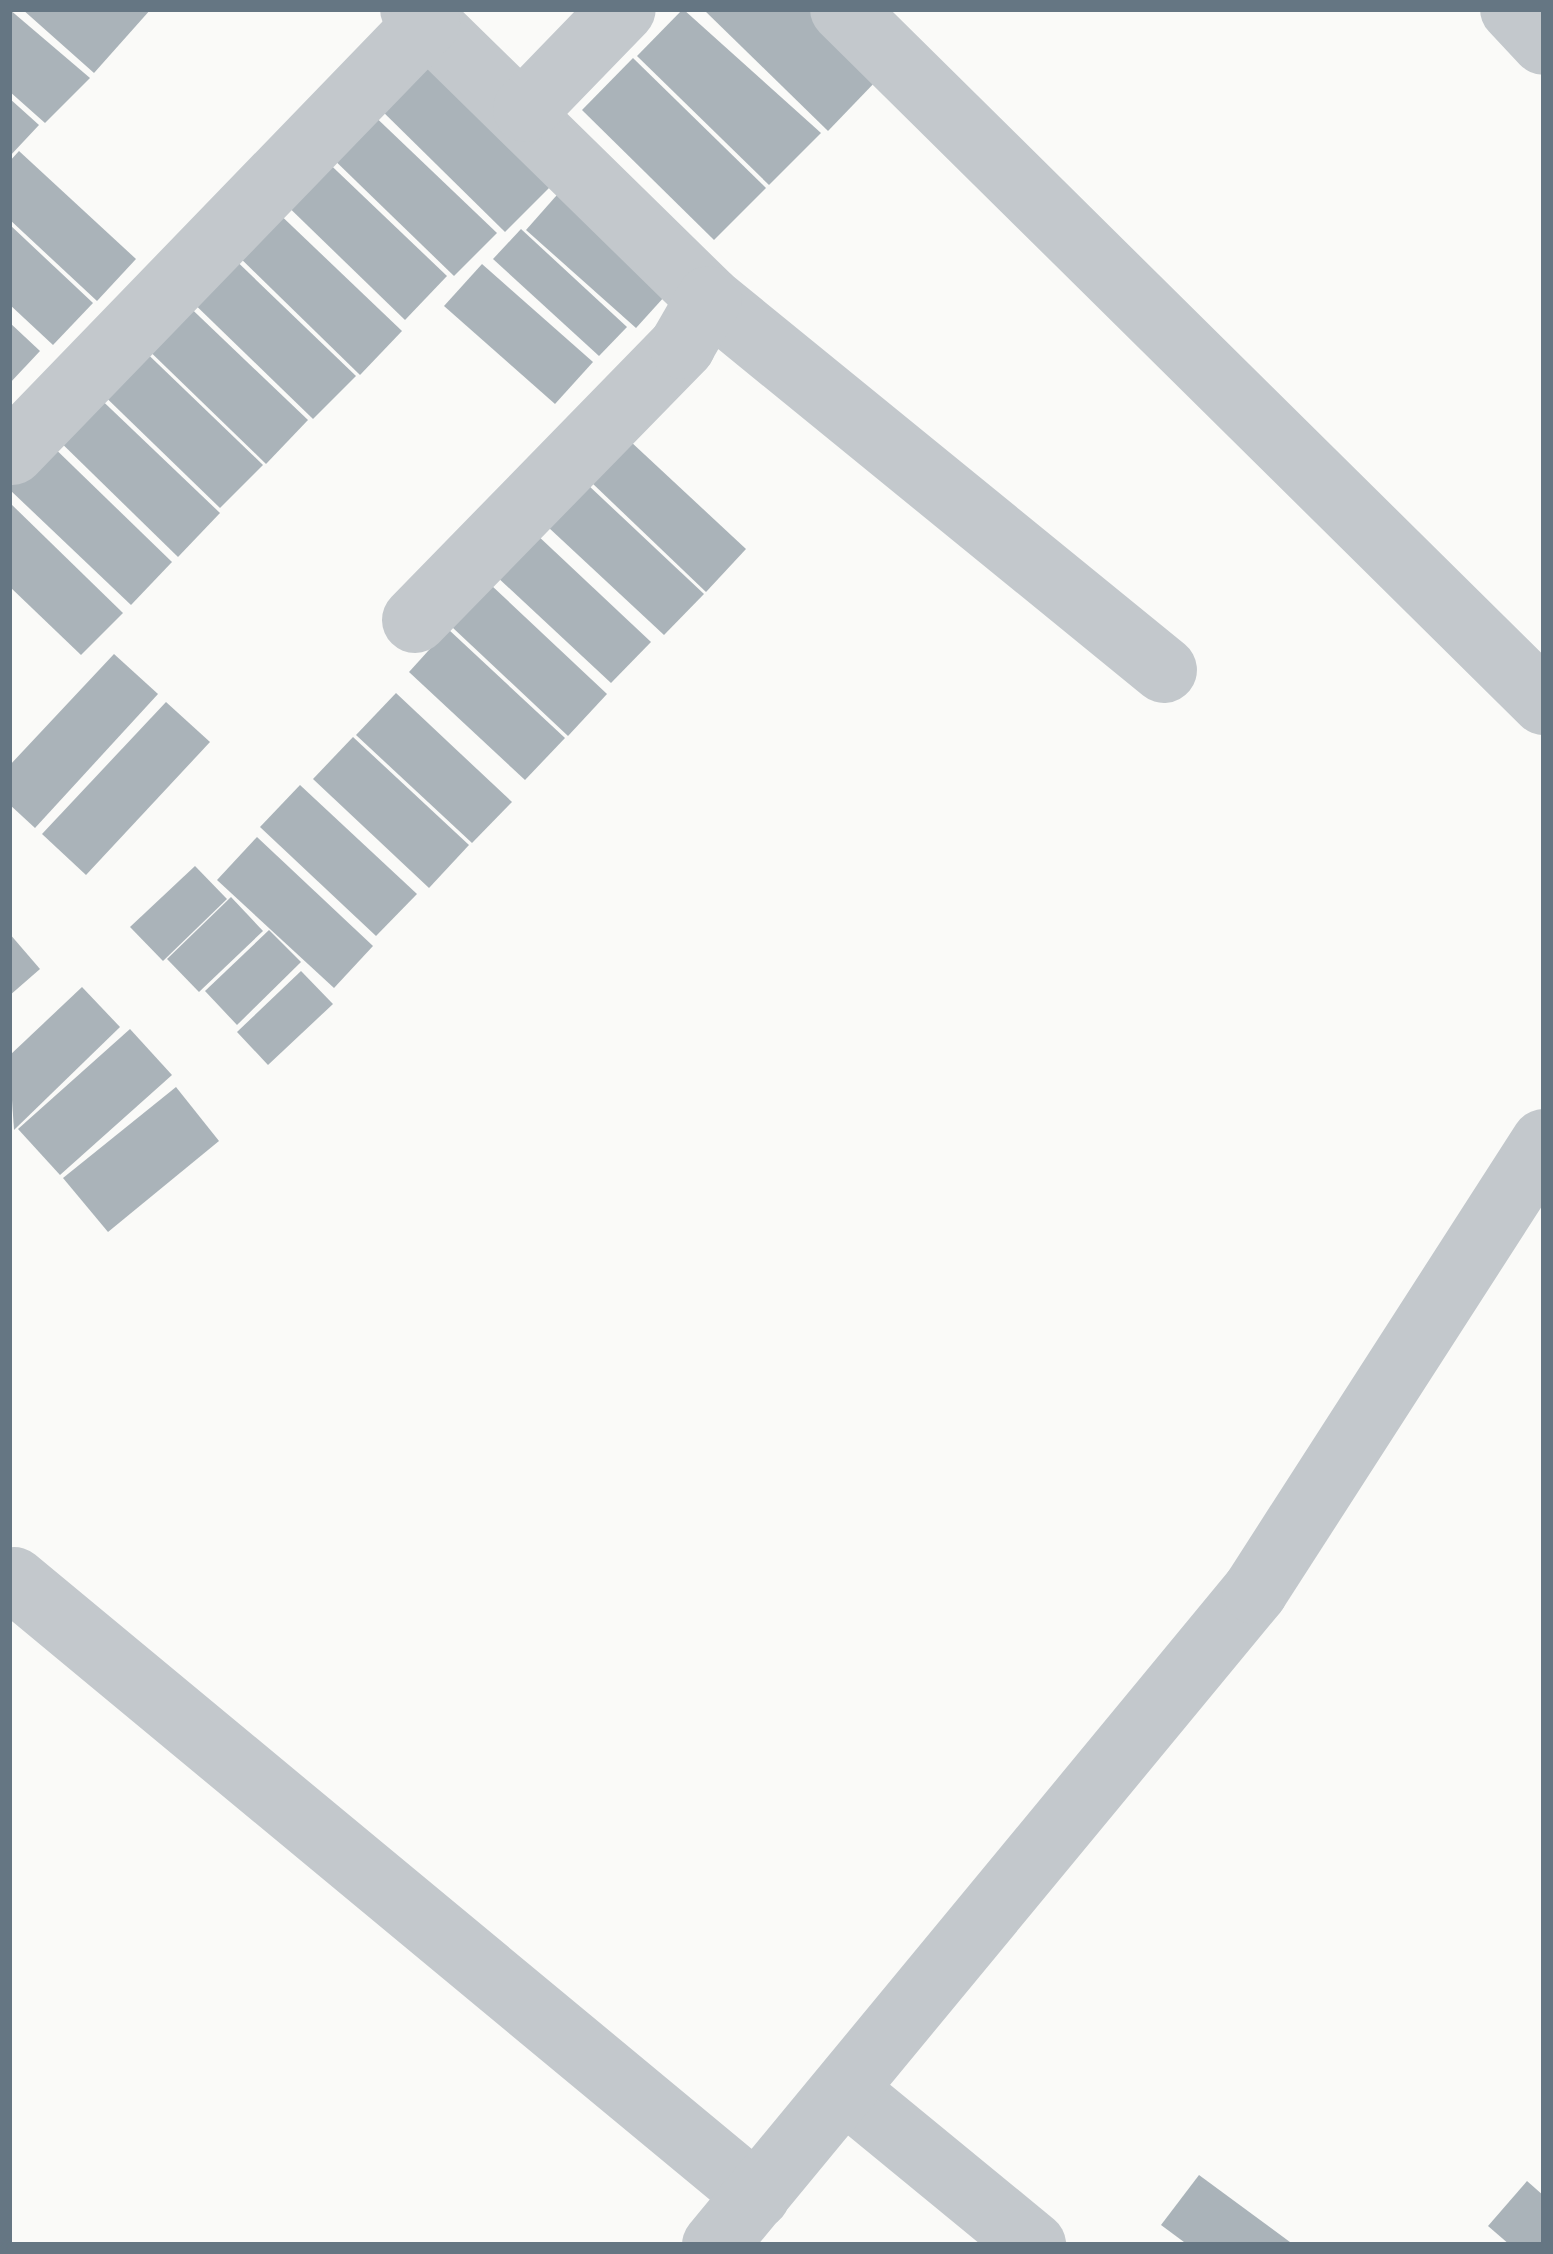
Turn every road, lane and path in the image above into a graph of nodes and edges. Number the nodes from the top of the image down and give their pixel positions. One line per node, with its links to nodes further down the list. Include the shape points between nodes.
1 (623, 9): 6 (street)
2 (843, 9): 11 (street)
3 (1513, 9): 5 (street)
4 (420, 16): 6 (street); 8 (street)
5 (1544, 42)
6 (526, 109): 7 (street)
7 (709, 298): 9 (street, via 682,346); 10 (street)
8 (12, 452)
9 (415, 620)
10 (1164, 670)
11 (1544, 702)
12 (1544, 1142): 14 (street, via 1255,1591)
13 (14, 1580): 15 (street)
14 (847, 2092): 15 (street); 17 (street)
15 (757, 2196): 16 (street)
16 (715, 2245)
17 (1033, 2245)

